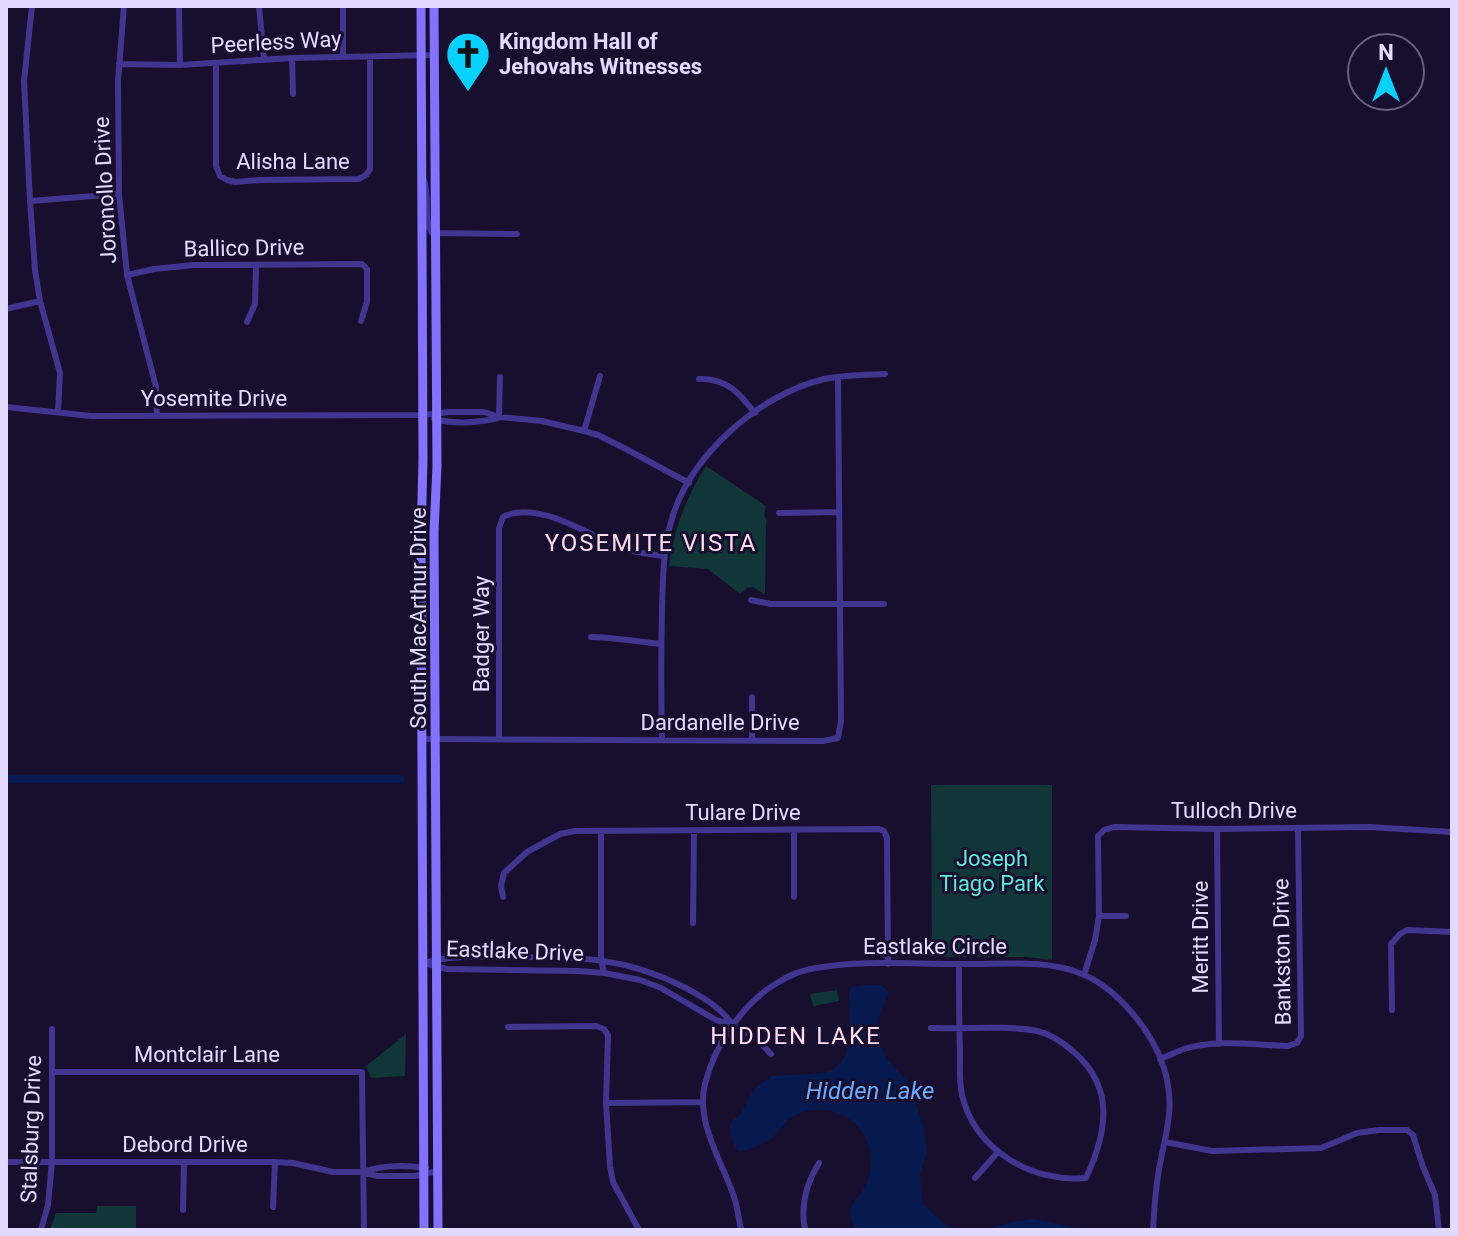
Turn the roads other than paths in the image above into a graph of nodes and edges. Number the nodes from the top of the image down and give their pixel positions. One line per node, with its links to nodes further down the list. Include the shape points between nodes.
1 (32, 6): 20 (street, via 24,81)
2 (124, 6): 15 (street, Joronollo Drive)
3 (179, 6): 16 (street)
4 (259, 6): 13 (street)
5 (343, 6): 10 (street)
6 (421, 6): 8 (main road, South MacArthur Drive)
7 (434, 6): 9 (main road, South MacArthur Drive)
8 (421, 55): 9 (street, Peerless Way); 11 (street, Peerless Way); 18 (main road, South MacArthur Drive)
9 (435, 55): 22 (main road, South MacArthur Drive)
10 (343, 57): 11 (street, Peerless Way); 12 (street, Peerless Way)
11 (370, 57): 14 (street, Alisha Lane, via 370,169 359,179 235,182 220,176)
12 (292, 58): 13 (street, Peerless Way); 17 (street)
13 (264, 60): 14 (street, Peerless Way)
14 (216, 63): 16 (street, Peerless Way)
15 (119, 64): 16 (street, Peerless Way); 19 (street, Joronollo Drive)
16 (180, 65)
17 (293, 94)
18 (422, 174): 22 (street, via 428,228); 37 (main road, South MacArthur Drive)
19 (119, 194): 20 (street); 24 (street, Joronollo Drive)
20 (30, 201): 25 (street)
21 (517, 234): 22 (street)
22 (435, 235): 39 (main road, South MacArthur Drive)
23 (256, 266): 24 (street, Ballico Drive, via 194,265); 27 (street, Ballico Drive, via 362,264 367,269 367,302); 28 (street, via 255,304)
24 (127, 275): 38 (street, Joronollo Drive, via 156,387)
25 (40, 301): 26 (street); 35 (street, via 60,373)
26 (6, 309)
27 (361, 321)
28 (247, 322)
29 (885, 374): 32 (street)
30 (600, 376): 41 (street)
31 (500, 377): 40 (street)
32 (838, 377): 36 (street, via 784,394); 43 (street)
33 (699, 379): 36 (street, via 728,384)
34 (6, 407): 35 (street, Yosemite Drive)
35 (58, 412): 38 (street, Yosemite Drive)
36 (755, 413): 42 (street, via 732,428)
37 (423, 415): 38 (street, Yosemite Drive); 39 (street, Yosemite Drive); 52 (main road, South MacArthur Drive)
38 (157, 416)
39 (436, 416): 40 (street, Yosemite Drive, via 447,421); 53 (main road, South MacArthur Drive)
40 (499, 417): 41 (street, Yosemite Drive)
41 (584, 431): 42 (street, Yosemite Drive)
42 (689, 483): 45 (street, via 671,521)
43 (839, 512): 44 (street); 47 (street)
44 (779, 513)
45 (664, 556): 50 (street); 54 (street, Badger Way, via 623,548 543,515 522,512 500,521)
46 (751, 600): 47 (street)
47 (840, 603): 48 (street); 56 (street, Dardanelle Drive, via 838,738)
48 (884, 604)
49 (591, 637): 50 (street)
50 (661, 644): 55 (street)
51 (752, 697): 56 (street)
52 (422, 739): 53 (street, Dardanelle Drive); 70 (main road, South MacArthur Drive)
53 (435, 739): 54 (street, Dardanelle Drive); 71 (main road, South MacArthur Drive)
54 (499, 739): 55 (street, Dardanelle Drive)
55 (662, 740): 56 (street, Dardanelle Drive)
56 (752, 740)
57 (1298, 828): 58 (street, Tulloch Drive); 62 (street, Tulloch Drive); 82 (street, Bankston Drive, via 1301,1036 1288,1046)
58 (1217, 829): 65 (street, Tulloch Drive, via 1104,830 1098,836); 82 (street, Meritt Drive)
59 (794, 830): 61 (street, Tulare Drive); 64 (street); 72 (street, Tulare Drive, via 884,831)
60 (601, 831): 61 (street, Tulare Drive); 63 (street, Tulare Drive, via 560,834 527,852 504,873); 69 (street)
61 (694, 831): 67 (street)
62 (1452, 832)
63 (503, 897)
64 (794, 897)
65 (1099, 916): 66 (street); 75 (street)
66 (1126, 916)
67 (693, 923)
68 (1452, 932): 76 (street, via 1407,930 1391,944)
69 (601, 959): 71 (street, Eastlake Drive, via 447,957); 74 (street); 77 (street, Eastlake Drive, via 665,977 722,1010)
70 (423, 963): 71 (street, Eastlake Drive); 95 (main road, South MacArthur Drive)
71 (437, 963): 74 (street, Eastlake Drive, via 447,969); 96 (main road, South MacArthur Drive)
72 (888, 964): 73 (street, Eastlake Circle); 77 (street, Eastlake Circle, via 839,965 792,975 761,993)
73 (959, 964): 75 (street, Eastlake Circle, via 1038,965); 81 (street)
74 (604, 973): 77 (street, Eastlake Drive, via 661,988)
75 (1084, 975): 84 (street, Eastlake Circle, via 1134,1015)
76 (1392, 1010)
77 (733, 1025): 83 (street, Eastlake Drive); 86 (street, Eastlake Circle, via 721,1043)
78 (508, 1027): 87 (street, via 604,1029 609,1039)
79 (931, 1028): 81 (street)
80 (52, 1029): 85 (street, Stalsburg Drive)
81 (959, 1029): 89 (street, via 965,1103 985,1140); 89 (street, via 1041,1031 1080,1058 1100,1092 1102,1134 1086,1178 1036,1173)
82 (1219, 1044): 84 (street)
83 (771, 1054)
84 (1160, 1059): 88 (street, Eastlake Circle, via 1169,1099)
85 (52, 1072): 91 (street, Stalsburg Drive); 97 (street, Montclair Lane, via 362,1072)
86 (703, 1102): 87 (street); 106 (street, Eastlake Circle)
87 (606, 1103): 105 (street, via 613,1182)
88 (1165, 1142): 108 (street, Eastlake Circle); 109 (street, via 1212,1151 1321,1148 1357,1133 1407,1130 1435,1195)
89 (998, 1152): 98 (street)
90 (6, 1162): 91 (street, Debord Drive)
91 (52, 1162): 92 (street, Debord Drive); 101 (street, Stalsburg Drive)
92 (184, 1162): 93 (street, Debord Drive); 100 (street)
93 (275, 1162): 97 (street, Debord Drive); 99 (street)
94 (819, 1163): 107 (street, via 804,1195)
95 (424, 1171): 96 (street, Debord Drive); 97 (street, Debord Drive, via 378,1167); 103 (main road, South MacArthur Drive)
96 (438, 1171): 104 (main road, South MacArthur Drive)
97 (363, 1172): 102 (street)
98 (975, 1178)
99 (273, 1207)
100 (183, 1210)
101 (41, 1230)
102 (364, 1230)
103 (424, 1230)
104 (438, 1230)
105 (639, 1230)
106 (741, 1230)
107 (805, 1230)
108 (1153, 1230)
109 (1439, 1230)

